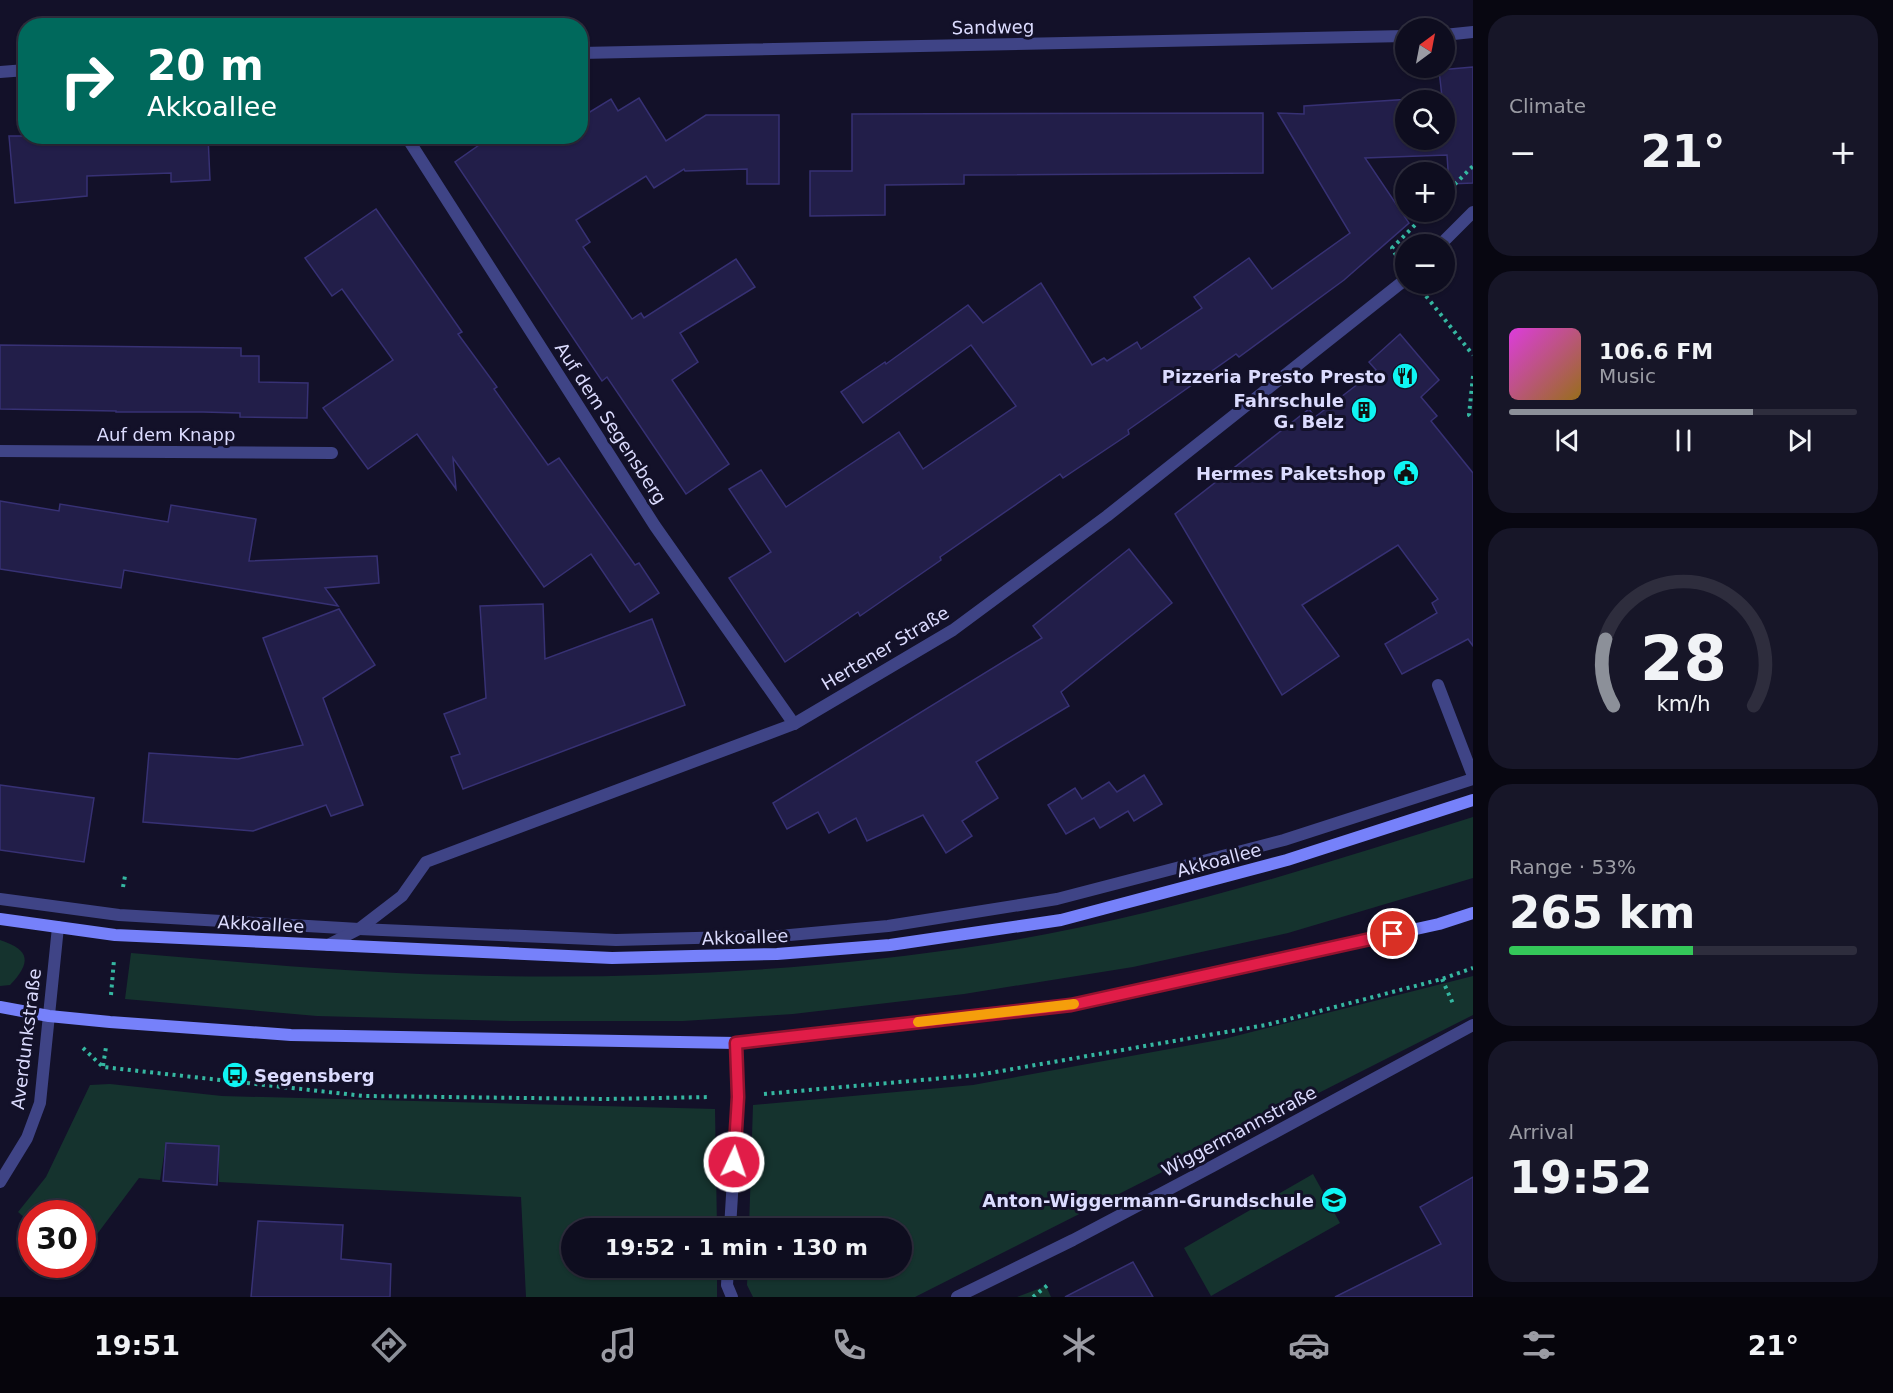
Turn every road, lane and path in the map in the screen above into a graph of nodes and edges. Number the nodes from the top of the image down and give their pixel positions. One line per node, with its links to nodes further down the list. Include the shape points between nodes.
1 (1473, 32): 2 (street)
2 (1455, 34)
3 (1395, 36): 4 (street, Sandweg)
4 (588, 53)
5 (18, 71): 6 (street)
6 (0, 72)
7 (411, 144): 22 (street, Auf dem Segensberg, via 655,526)
8 (1473, 166): 9 (path)
9 (1455, 184)
10 (1473, 212): 12 (street)
11 (1418, 222): 13 (path)
12 (1451, 234)
13 (1392, 248)
14 (1395, 288): 22 (street, Hertener Straße, via 1107,516 952,630)
15 (1424, 294): 16 (path)
16 (1473, 355)
17 (1473, 376): 18 (path, via 1469,415)
18 (1473, 419)
19 (0, 451): 20 (street, Auf dem Knapp)
20 (332, 453)
21 (1438, 685): 23 (street)
22 (794, 724): 31 (street, Hertener Straße, via 426,862 402,896)
23 (1473, 778): 31 (street, via 1284,840 1068,896 888,926 779,936 616,940)
24 (1473, 800): 33 (main road, Akkoallee, via 1287,860 1061,920 890,945 777,954 612,958)
25 (125, 876): 28 (path)
26 (0, 899): 28 (street)
27 (1473, 913): 40 (main road, via 1439,924 1071,1005)
28 (119, 915): 31 (street)
29 (0, 919): 30 (main road, Akkoallee)
30 (58, 927): 32 (main road, Akkoallee); 37 (street, Averdunkstraße)
31 (359, 929): 33 (street, Hertener Straße)
32 (115, 935): 33 (main road, Akkoallee); 38 (path)
33 (328, 945)
34 (1442, 979): 35 (path)
35 (1448, 993)
36 (0, 1007): 37 (main road)
37 (49, 1016): 38 (main road); 42 (street, Averdunkstraße, via 40,1102 27,1138)
38 (110, 1022): 40 (main road, via 291,1035); 41 (path)
39 (1473, 1025): 46 (street, Wiggermannstraße, via 1073,1240)
40 (736, 1043): 43 (street, via 738,1097)
41 (103, 1067)
42 (0, 1182)
43 (731, 1218)
44 (728, 1278): 45 (street)
45 (732, 1297)
46 (957, 1297)

